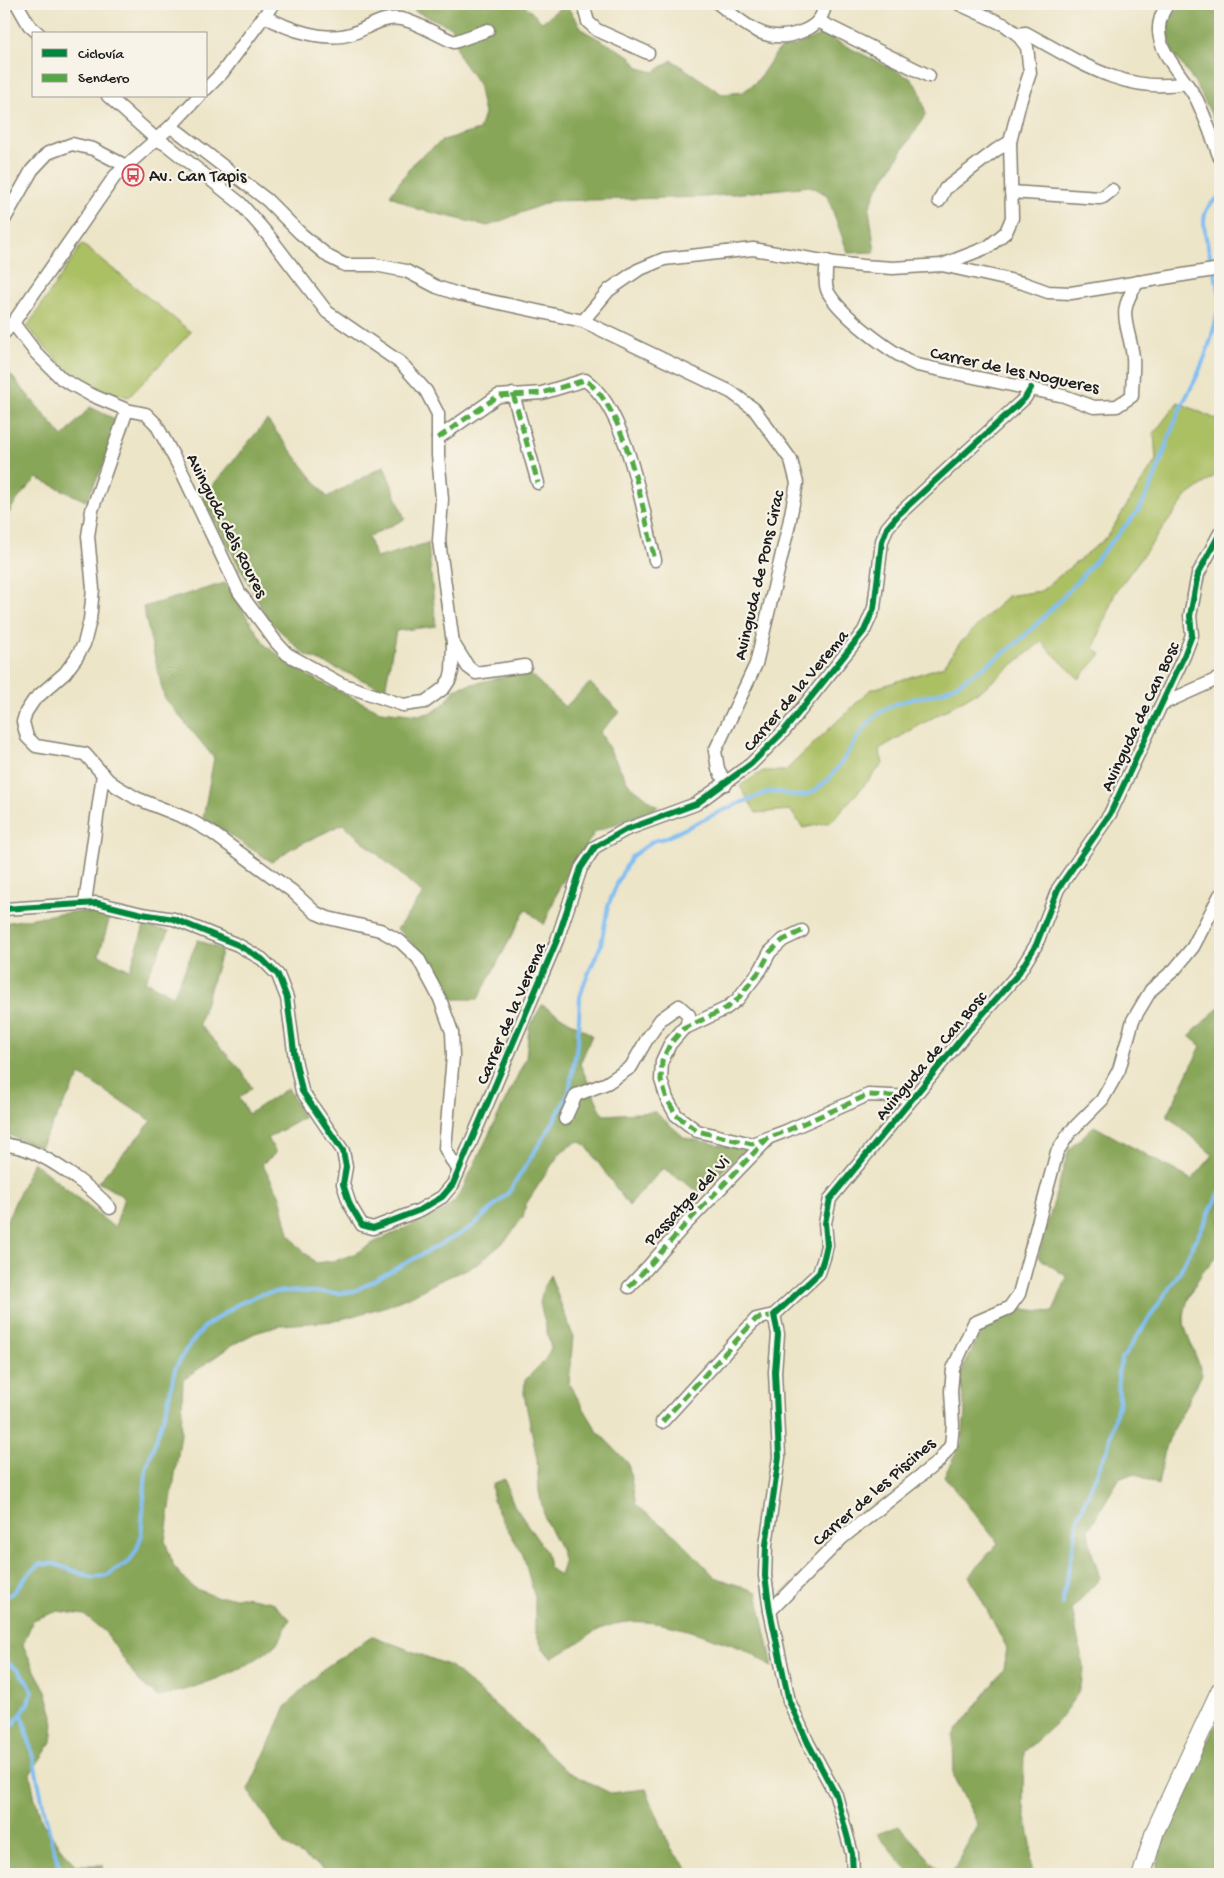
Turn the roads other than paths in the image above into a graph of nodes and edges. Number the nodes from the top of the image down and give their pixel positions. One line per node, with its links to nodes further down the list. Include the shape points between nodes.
1 (17, 4): 11 (street)
2 (273, 4): 8 (street)
3 (583, 4): 13 (street, via 588,22 597,30)
4 (719, 4): 9 (street, via 753,30 774,38 804,31)
5 (826, 4): 9 (street)
6 (959, 4): 12 (street)
7 (1168, 4): 15 (street, via 1160,22 1161,41 1167,57)
8 (265, 16): 10 (street, via 301,32 339,36 383,20 402,19 454,42); 16 (street)
9 (818, 21): 14 (street)
10 (488, 30)
11 (37, 32)
12 (1017, 34): 15 (street, via 1026,33 1080,64 1118,80 1159,86); 21 (street, via 1026,47 1030,73)
13 (648, 52)
14 (929, 76)
15 (1185, 83): 22 (street, via 1196,99)
16 (208, 87)
17 (110, 98): 20 (street)
18 (197, 98): 19 (street)
19 (170, 127): 20 (street); 24 (street, Avinguda de Pons Cirac)
20 (156, 139): 23 (street); 27 (street)
21 (1010, 142): 26 (street); 28 (street, via 945,189)
22 (1220, 158)
23 (126, 166): 29 (street, via 93,149 72,144 48,153 32,170); 35 (street, via 96,201)
24 (240, 180): 27 (street); 34 (street, Avinguda de Pons Cirac, via 267,200 329,257 346,265 375,265 406,271 458,294)
25 (1112, 190): 26 (street, via 1100,198)
26 (1011, 192): 31 (street, via 1012,218 1006,232 988,247)
27 (228, 194): 40 (street, Avinguda dels Roures, via 268,235 327,312 402,363 426,391 438,414)
28 (938, 200)
29 (4, 220)
30 (827, 261): 31 (street, via 893,268); 34 (street, via 754,249 664,259 638,270 609,290); 37 (street, Carrer de les Nogueres, via 828,290 839,307 906,360)
31 (942, 265): 33 (street, via 1024,283 1048,292 1071,293)
32 (1220, 269): 33 (street)
33 (1138, 282): 37 (street, Carrer de les Nogueres, via 1128,295 1124,312 1133,357 1132,396 1118,406 1094,407)
34 (583, 321): 49 (street, Avinguda de Pons Cirac, via 731,392 754,409 791,460 797,483 756,664 715,751 718,769)
35 (13, 323): 36 (street); 39 (street, Avinguda dels Roures, via 62,379)
36 (4, 333)
37 (1031, 388): 49 (street, Carrer de la Verema, via 1025,398 891,523 882,542 875,601 864,631 783,732)
38 (513, 394): 40 (street, via 498,396); 41 (street); 43 (street, via 542,393 585,380 594,386 620,431 634,473)
39 (127, 410): 44 (street, Avinguda dels Roures, via 146,414 156,424 239,592 287,654 341,684 412,705 431,699 447,684 452,671); 48 (street, via 91,518 88,536 93,589 84,644 64,672 34,700 23,722 27,737 36,746 85,754)
40 (438, 438): 44 (street, Avinguda dels Roures, via 442,499 439,541)
41 (538, 483)
42 (1220, 533): 47 (street, Avinguda de Can Bosc, via 1198,574 1190,616 1192,636)
43 (655, 560)
44 (453, 643): 45 (street, Avinguda dels Roures, via 476,673)
45 (525, 666)
46 (1220, 678): 47 (street)
47 (1162, 704): 55 (street, Avinguda de Can Bosc, via 1110,814 1058,889 1032,952 1018,974)
48 (102, 774): 51 (street); 59 (street, via 124,792 211,832 292,891 316,913 380,930 401,942 418,958 440,999 452,1032 445,1148)
49 (726, 784): 59 (street, Carrer de la Verema, via 696,804 625,830 595,847 581,868 557,940)
50 (1220, 895): 64 (street, Carrer de les Piscines, via 1194,947 1151,990 1133,1020 1119,1070 1102,1100 1070,1132 1057,1152 1019,1294 1009,1308 974,1323 953,1369 951,1445 939,1461 842,1538)
51 (85, 903): 52 (street, Carrer de la Verema); 59 (street, Carrer de la Verema, via 174,919 238,945 262,959 278,975 287,998 294,1059 302,1091 343,1151 346,1166 343,1184 350,1206 362,1225 374,1228 420,1210 442,1197)
52 (4, 909)
53 (802, 931): 54 (street, via 783,940 770,952 737,1000)
54 (686, 1027): 56 (street, via 690,1015 679,1006 661,1019 631,1067 607,1083 576,1095); 57 (street, via 670,1044 662,1062 661,1080 676,1115 697,1131 752,1144)
55 (914, 1098): 57 (street, via 868,1095); 62 (street, Avinguda de Can Bosc, via 830,1199 824,1223 826,1245 819,1273)
56 (565, 1119)
57 (769, 1137): 61 (street, Passatge del Vi)
58 (4, 1144): 60 (street, via 30,1150 46,1159 92,1191)
59 (459, 1170)
60 (110, 1208)
61 (629, 1287)
62 (774, 1315): 63 (street, via 756,1319); 64 (street, via 778,1334 775,1372 779,1457 766,1545 765,1576)
63 (662, 1422)
64 (770, 1611): 66 (street, via 789,1701 836,1796 852,1854)
65 (1220, 1691): 67 (street, via 1155,1831)
66 (853, 1874)
67 (1142, 1874)

